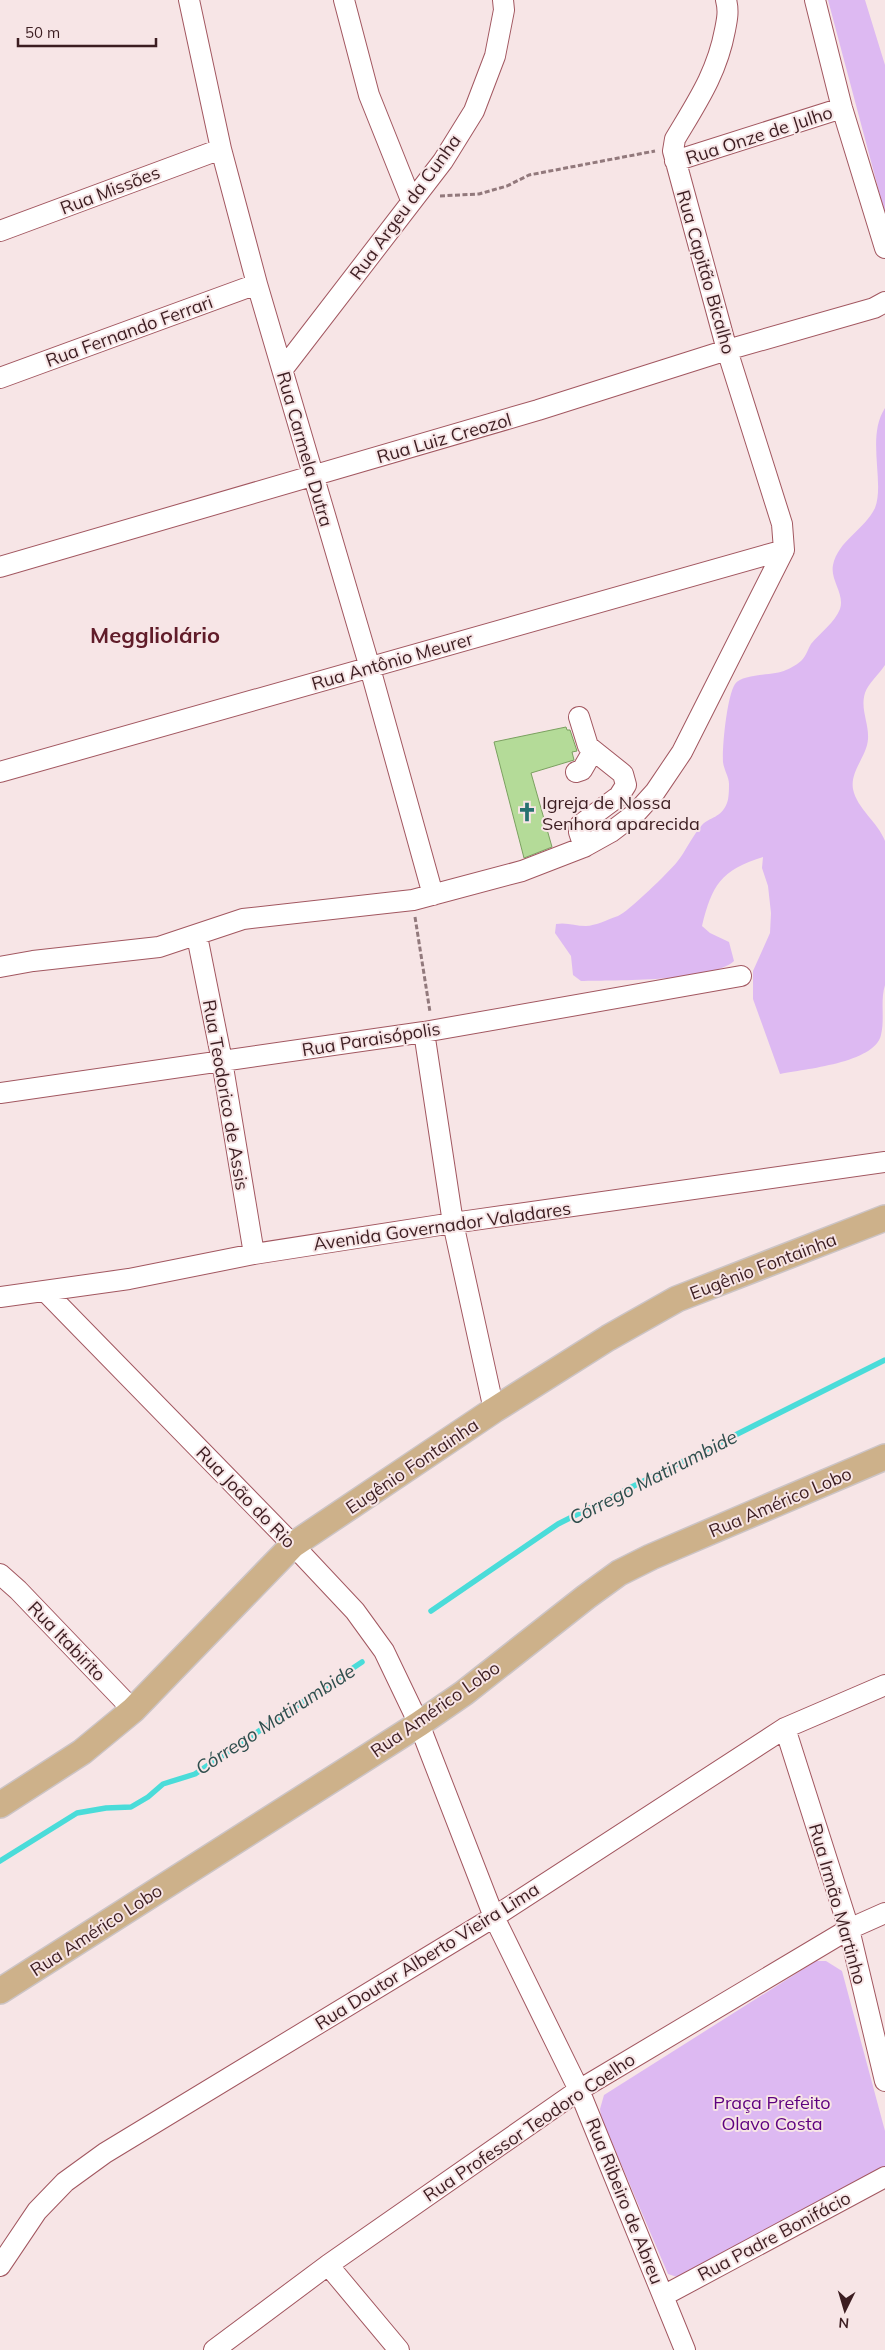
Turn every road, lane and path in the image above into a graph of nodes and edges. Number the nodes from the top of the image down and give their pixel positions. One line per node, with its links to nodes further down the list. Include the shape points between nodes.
1 (189, 0): 7 (street, Rua Carmela Dutra)
2 (344, 0): 9 (street, via 370,95)
3 (503, 0): 9 (street, Rua Argeu da Cunha, via 495,56 474,111 443,161)
4 (726, 0): 8 (street, via 728,10 721,50 712,77 675,139)
5 (815, 0): 6 (street)
6 (842, 108): 8 (street, Rua Onze de Julho); 11 (street)
7 (220, 149): 10 (street, Rua Missões); 12 (street, Rua Carmela Dutra)
8 (674, 156): 9 (path, via 650,151 529,175 479,194); 14 (street, Rua Capitão Bicalho)
9 (413, 197): 15 (street, Rua Argeu da Cunha)
10 (0, 231)
11 (885, 248)
12 (257, 284): 15 (street, Rua Carmela Dutra); 16 (street, Rua Fernando Ferrari)
13 (885, 302): 14 (street, Rua Luiz Creozol, via 874,308)
14 (727, 350): 17 (street, Rua Luiz Creozol, via 538,410); 18 (street, Rua Capitão Bicalho, via 782,524)
15 (283, 369): 17 (street, Rua Carmela Dutra)
16 (0, 378)
17 (312, 476): 19 (street, Rua Luiz Creozol); 20 (street, Rua Carmela Dutra)
18 (784, 550): 20 (street, Rua Antônio Meurer); 25 (street, via 682,752 655,792 636,813)
19 (0, 567)
20 (370, 668): 23 (street, Rua Antônio Meurer); 26 (street, Rua Carmela Dutra)
21 (579, 717): 22 (street, via 588,746)
22 (593, 751): 24 (street, via 582,770); 25 (street, via 623,774 626,785 619,796 580,825)
23 (0, 772)
24 (576, 772)
25 (584, 847): 26 (street, via 522,872)
26 (433, 895): 27 (street)
27 (413, 900): 28 (street, via 243,919); 31 (path)
28 (197, 936): 29 (street, via 159,947); 32 (street, Rua Teodorico de Assis)
29 (0, 967)
30 (741, 976): 31 (street, Rua Paraisópolis)
31 (428, 1031): 32 (street, Rua Paraisópolis); 36 (street)
32 (222, 1061): 33 (street, Rua Paraisópolis); 37 (street, Rua Teodorico de Assis)
33 (0, 1093)
34 (885, 1162): 36 (street, Avenida Governador Valadares)
35 (885, 1218): 40 (main road, Eugênio Fontainha, via 677,1299)
36 (453, 1224): 37 (street, Avenida Governador Valadares); 40 (street)
37 (254, 1254): 38 (street, Avenida Governador Valadares, via 129,1279)
38 (45, 1291): 39 (street, Avenida Governador Valadares); 42 (street, Rua João do Rio)
39 (0, 1297)
40 (494, 1410): 42 (main road, Eugênio Fontainha)
41 (885, 1457): 46 (main road, Rua Américo Lobo, via 619,1573)
42 (294, 1545): 45 (main road, Eugênio Fontainha); 46 (street, Rua João do Rio, via 355,1611 384,1651)
43 (0, 1574): 45 (street, Rua Itabirito)
44 (885, 1685): 47 (street, Rua Doutor Alberto Vieira Lima)
45 (133, 1710): 48 (main road, Eugênio Fontainha, via 82,1752)
46 (419, 1724): 50 (street, Rua Ribeiro de Abreu); 52 (main road, Rua Américo Lobo)
47 (785, 1728): 50 (street, Rua Doutor Alberto Vieira Lima); 51 (street, Rua Irmão Martinho)
48 (0, 1805)
49 (885, 1913): 51 (street, Rua Professor Teodoro Coelho)
50 (494, 1917): 54 (street, Rua Ribeiro de Abreu); 57 (street, Rua Doutor Alberto Vieira Lima, via 104,2153 66,2182 37,2211)
51 (848, 1929): 53 (street, Rua Irmão Martinho); 54 (street, Rua Professor Teodoro Coelho)
52 (0, 1991)
53 (885, 2081)
54 (579, 2090): 56 (street, Rua Professor Teodoro Coelho); 58 (street, Rua Ribeiro de Abreu)
55 (885, 2177): 58 (street, Rua Padre Bonifácio)
56 (328, 2265): 59 (street, Rua Professor Teodoro Coelho); 60 (street)
57 (0, 2266)
58 (663, 2296): 61 (street, Rua Ribeiro de Abreu)
59 (214, 2350)
60 (399, 2350)
61 (685, 2350)

